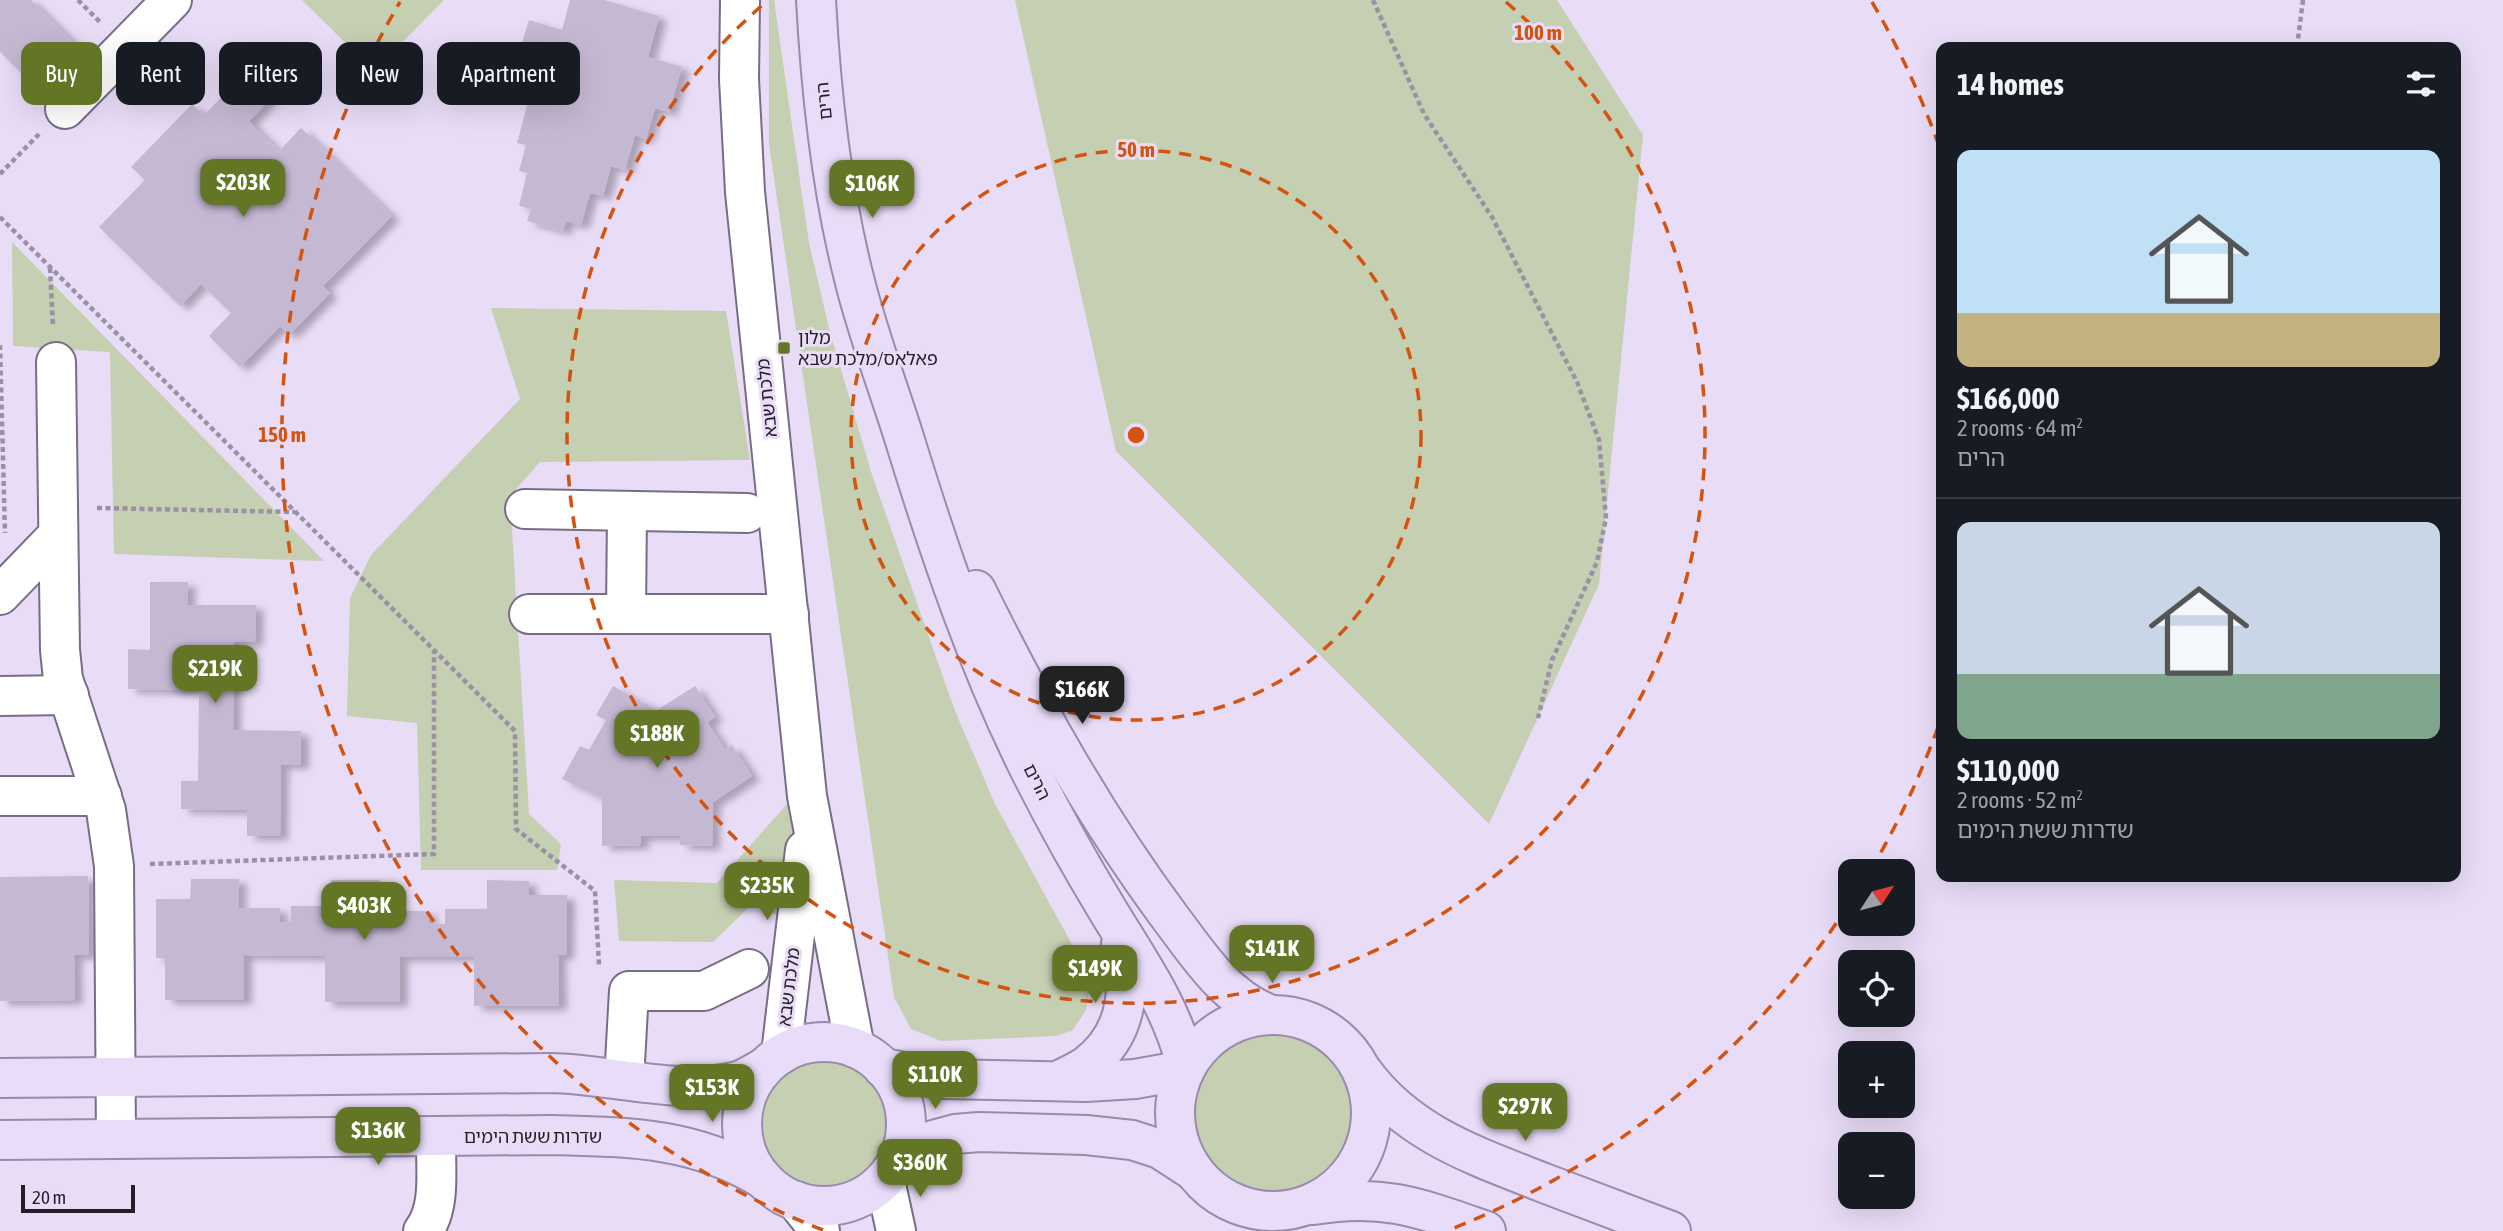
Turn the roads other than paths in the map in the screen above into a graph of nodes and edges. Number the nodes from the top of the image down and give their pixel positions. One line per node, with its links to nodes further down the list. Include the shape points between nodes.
1 (172, 0): 4 (street)
2 (740, 0): 14 (street, מלכת שבא, via 745,192)
3 (817, 0): 6 (main road, הרים, via 836,195 876,358)
4 (65, 109)
5 (56, 362): 10 (street)
6 (906, 443): 20 (main road, הרים, via 945,569 997,701 1063,833); 22 (main road, הרים, via 1029,693 1111,832 1212,972 1242,1001)
7 (525, 509): 8 (street)
8 (627, 511): 9 (street); 13 (street)
9 (747, 513)
10 (58, 521): 11 (street); 15 (street, via 60,650)
11 (4, 591)
12 (529, 614): 13 (street)
13 (626, 614): 14 (street)
14 (789, 614): 19 (street, מלכת שבא)
15 (69, 695): 16 (street); 18 (street)
16 (0, 696)
17 (0, 796): 18 (street)
18 (102, 796): 27 (street, via 114,866)
19 (807, 796): 23 (street, מלכת שבא); 24 (street, מלכת שבא, via 804,860)
20 (1116, 925): 25 (main road, הרים, via 1168,1013); 30 (main road, via 1126,972 1124,1014 1103,1051)
21 (749, 968): 29 (street, via 704,991 629,992)
22 (1269, 1014): 25 (main road, via 1232,1023 1215,1033); 26 (main road, via 1324,1028 1340,1040)
23 (869, 1058): 24 (main road, via 821,1041 805,1043); 30 (main road, via 942,1079); 35 (main road, via 899,1090 906,1121 905,1137)
24 (772, 1061): 29 (main road, via 737,1082 703,1086); 36 (main road, via 747,1096 742,1127 750,1157)
25 (1185, 1068): 30 (main road, via 1128,1080); 34 (main road, via 1175,1116 1177,1135)
26 (1363, 1072): 38 (main road, via 1372,1110 1366,1147 1346,1180); 43 (main road, via 1403,1116 1451,1144)
27 (116, 1077): 28 (main road); 29 (main road, via 580,1073); 32 (street)
28 (0, 1078)
29 (624, 1080)
30 (1057, 1082)
31 (436, 1136): 32 (main road, שדרות ששת הימים); 36 (main road, שדרות ששת הימים, via 551,1135 659,1141 711,1153); 39 (street, via 435,1205)
32 (116, 1139): 33 (main road, שדרות ששת הימים)
33 (0, 1140)
34 (1194, 1171): 35 (main road, via 1160,1149 1132,1140 979,1132 933,1140); 38 (main road, via 1207,1186 1240,1206 1277,1212)
35 (890, 1173): 37 (main road, via 858,1199 843,1204); 41 (street)
36 (763, 1179): 37 (main road)
37 (796, 1201): 40 (street)
38 (1308, 1205): 42 (main road, via 1380,1200)
39 (423, 1231)
40 (820, 1231)
41 (896, 1231)
42 (1486, 1231)
43 (1671, 1231)

